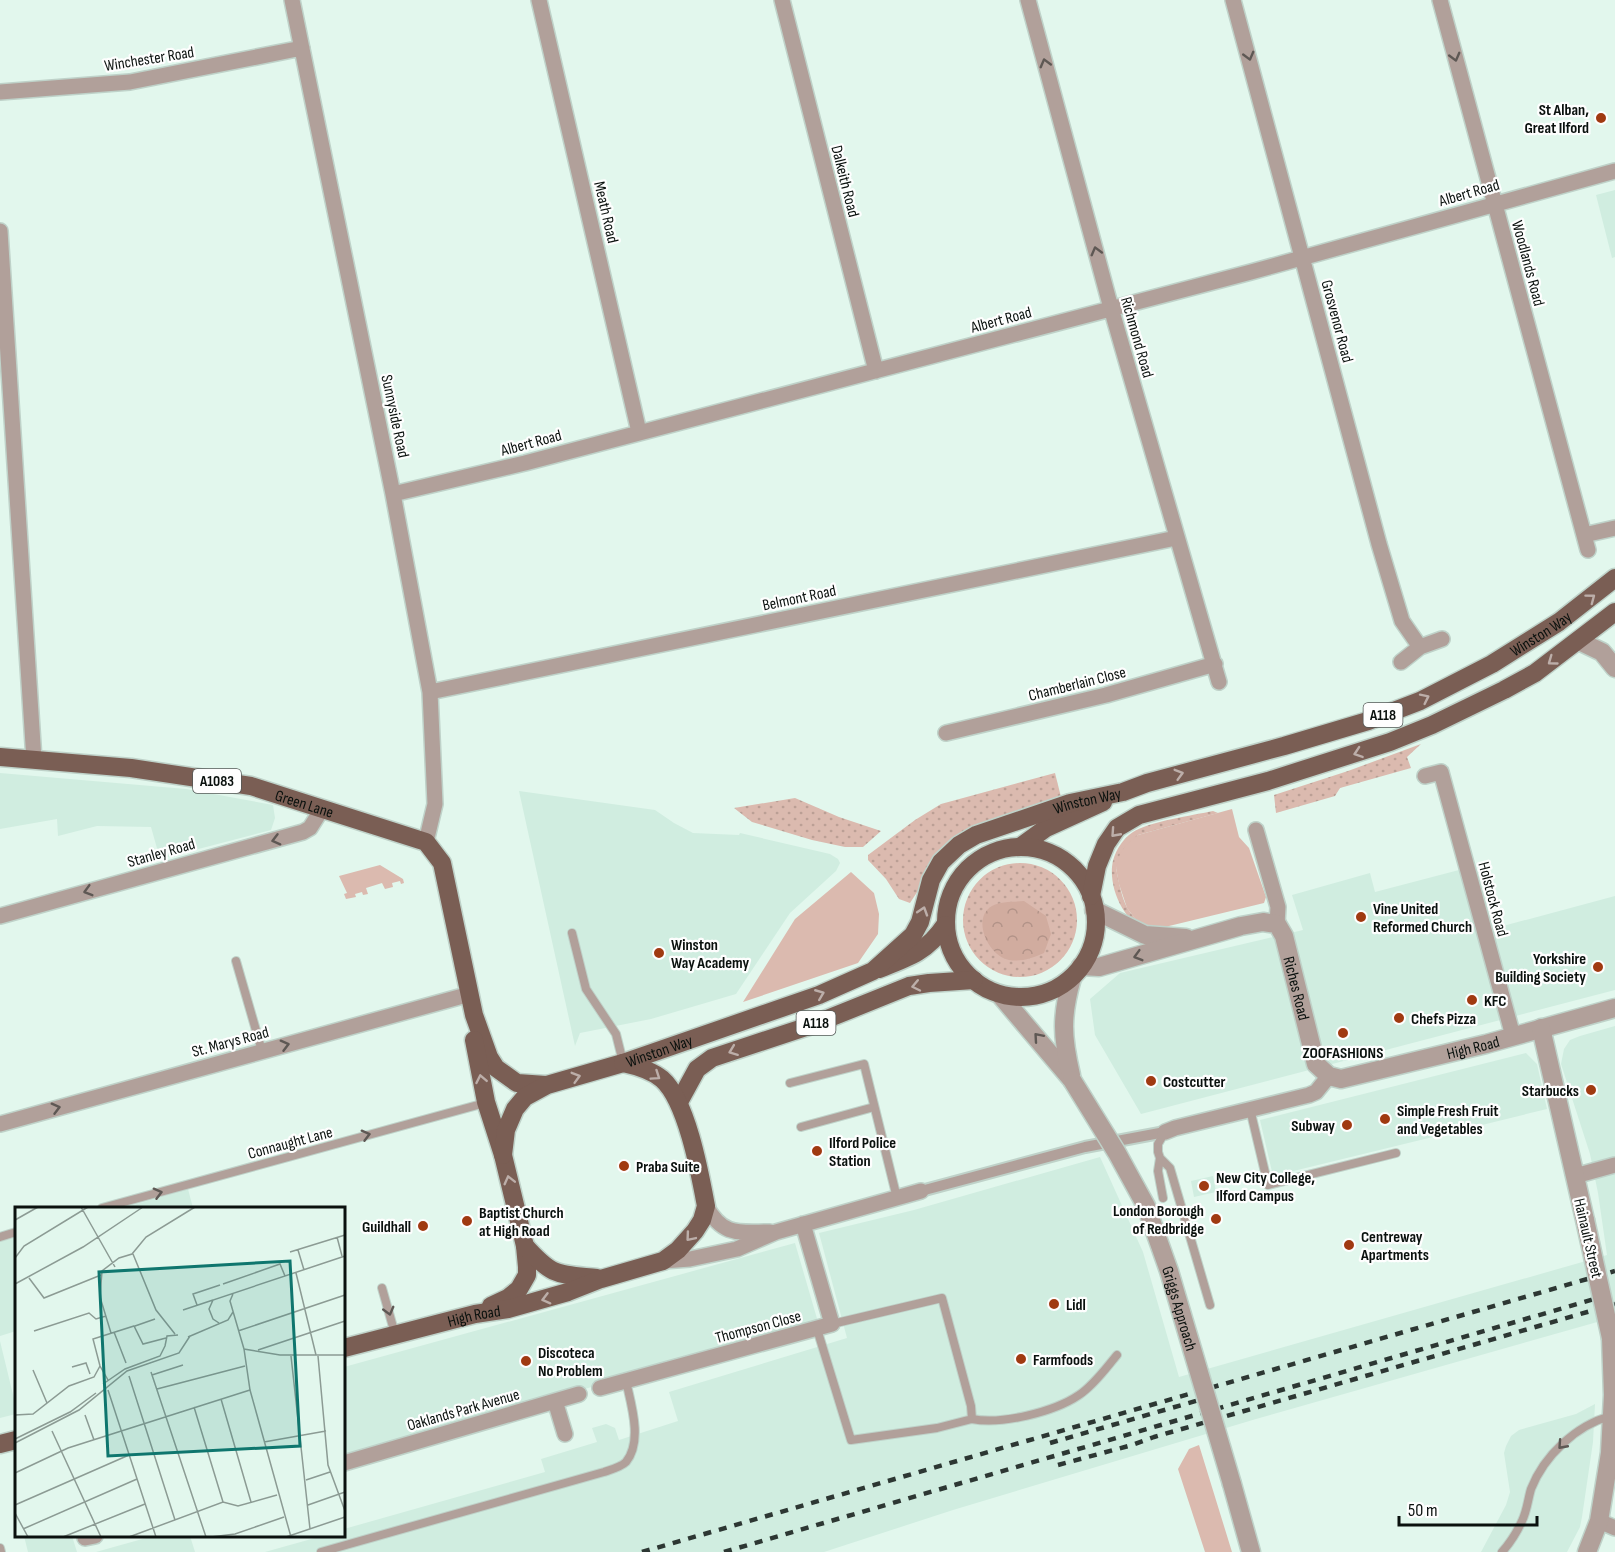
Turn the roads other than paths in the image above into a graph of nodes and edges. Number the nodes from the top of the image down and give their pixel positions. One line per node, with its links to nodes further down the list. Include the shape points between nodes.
1 (292, 0): 7 (street, Sunnyside Road)
2 (539, 0): 15 (street, Meath Road)
3 (782, 0): 14 (street, Dalkeith Road)
4 (1028, 0): 13 (street, Richmond Road, one-way to 4)
5 (1233, 0): 12 (street, Grosvenor Road, one-way to 12)
6 (1442, 0): 10 (street, Woodlands Road, one-way to 10)
7 (302, 48): 8 (street, Winchester Road, via 130,82); 16 (street, Sunnyside Road)
8 (0, 92)
9 (1615, 171): 10 (street, Albert Road)
10 (1494, 203): 12 (street, Albert Road); 18 (street, Woodlands Road)
11 (0, 231): 33 (street)
12 (1303, 257): 13 (street, Albert Road); 25 (street, Grosvenor Road, via 1402,621)
13 (1111, 308): 14 (street, Albert Road); 19 (street, Richmond Road)
14 (876, 371): 15 (street, Albert Road)
15 (639, 432): 16 (street, Albert Road)
16 (393, 494): 30 (street, Sunnyside Road)
17 (1615, 528): 18 (street)
18 (1584, 535): 20 (street, Woodlands Road)
19 (1176, 538): 27 (street, Richmond Road); 30 (street, Belmont Road)
20 (1588, 550)
21 (1615, 578): 35 (main road, Winston Way / A118, one-way to 21, via 1368,721 1420,701 1492,664 1559,622)
22 (1615, 612): 24 (main road, Winston Way / A118)
23 (1442, 639): 25 (street)
24 (1579, 641): 28 (street, via 1602,652); 40 (main road, Winston Way / A118, one-way to 40, via 1535,673 1422,729 1268,781 1139,815 1117,828 1106,844)
25 (1420, 647): 26 (street)
26 (1401, 662)
27 (1215, 664): 29 (street, Richmond Road); 31 (street, Chamberlain Close)
28 (1615, 668)
29 (1219, 682)
30 (430, 692): 38 (street, Sunnyside Road, via 435,804)
31 (946, 733)
32 (0, 757): 33 (main road, Green Lane / A1083)
33 (34, 760): 36 (main road, Green Lane / A1083, via 131,768 251,786)
34 (1425, 776): 55 (street, Holstock Road, via 1439,766)
35 (1123, 792): 39 (main road, A118, via 1046,828); 47 (main road, Winston Way / A118, one-way to 35, via 913,935 931,880 958,845 1070,803)
36 (322, 809): 38 (main road, Green Lane / A1083); 41 (street, Stanley Road, one-way to 41, via 303,832)
37 (1256, 830): 42 (street, Riches Road, via 1278,907)
38 (426, 842): 50 (main road, via 442,863)
39 (1020, 847): 40 (main road, via 1047,852 1070,866 1082,879); 43 (main road, via 1000,849 966,870 954,886)
40 (1092, 903): 45 (street, via 1145,935); 48 (main road, via 1095,930)
41 (0, 916)
42 (1277, 924): 45 (street, via 1263,922); 58 (street, Riches Road, via 1284,936 1312,1053 1316,1064)
43 (945, 925): 47 (main road, A118, via 919,953); 49 (main road, via 960,965)
44 (572, 933): 57 (lane, via 586,989 616,1034)
45 (1194, 938): 48 (street, one-way to 48)
46 (236, 961): 56 (lane)
47 (873, 971): 57 (main road, Winston Way / A118, one-way to 47, via 819,995)
48 (1077, 972): 51 (main road, via 1060,987 1032,997); 59 (street, Griggs Approach, via 1064,1007 1063,1039)
49 (974, 980): 51 (main road); 63 (main road, Winston Way / A118, one-way to 63, via 909,987 712,1058 697,1069)
50 (470, 994): 53 (main road); 56 (street, St. Marys Road, one-way to 50)
51 (1001, 996): 59 (street, Griggs Approach, one-way to 51)
52 (1615, 1008): 54 (street, High Road)
53 (474, 1015): 61 (main road, via 496,1068 517,1083); 62 (main road, one-way to 53, via 474,1041)
54 (1541, 1028): 55 (street, High Road); 73 (street, Hainault Street)
55 (1513, 1036): 58 (street, High Road, via 1362,1075)
56 (262, 1051): 66 (street, St. Marys Road, one-way to 56)
57 (624, 1063): 61 (main road, Winston Way / A118, one-way to 57); 63 (main road, one-way to 63, via 642,1067 663,1080)
58 (1329, 1077): 65 (street, via 1316,1092)
59 (1072, 1080): 106 (street, Griggs Approach, bridge, via 1146,1206 1172,1281)
60 (790, 1083): 64 (lane, via 864,1064)
61 (547, 1085): 70 (main road, A118, via 525,1097 515,1109 506,1130)
62 (486, 1102): 70 (main road); 78 (lane, Connaught Lane, one-way to 62)
63 (679, 1102): 77 (main road)
64 (874, 1107): 67 (lane); 75 (lane)
65 (1250, 1109): 68 (street); 69 (lane, via 1268,1185)
66 (0, 1124)
67 (801, 1127)
68 (1165, 1132): 71 (lane, via 1158,1144); 74 (street, High Road, via 1085,1147)
69 (1396, 1153)
70 (503, 1155): 83 (main road, A118, one-way to 70)
71 (1160, 1158): 76 (lane); 87 (lane, via 1170,1168)
72 (1615, 1165): 73 (street)
73 (1575, 1176): 97 (street, Hainault Street, bridge, via 1611,1338)
74 (921, 1191): 75 (street, High Road)
75 (897, 1198): 79 (street, High Road)
76 (1163, 1198)
77 (706, 1206): 81 (street, High Road, via 713,1219 732,1232); 84 (main road, A118, one-way to 84, via 695,1231)
78 (109, 1207)
79 (803, 1224): 81 (street, High Road); 89 (street)
80 (15, 1232): 82 (lane)
81 (776, 1232): 84 (street, High Road, via 737,1249)
82 (0, 1237)
83 (525, 1246): 85 (main road, High Road / A118, via 549,1270); 88 (main road, A118, via 526,1275 519,1289)
84 (663, 1261): 85 (main road, High Road / A118)
85 (601, 1279): 88 (main road, High Road / A118, one-way to 88, via 508,1309)
86 (382, 1288): 91 (lane, one-way to 91)
87 (1210, 1305)
88 (475, 1314): 91 (main road, High Road / A118)
89 (832, 1324): 90 (street, Thompson Close); 98 (lane, via 942,1298)
90 (817, 1329): 94 (street, Thompson Close); 98 (lane, via 850,1440)
91 (395, 1334): 92 (main road, High Road / A118)
92 (345, 1348)
93 (1117, 1355): 98 (lane, via 1091,1386 1069,1402 994,1421)
94 (626, 1381): 95 (street, Thompson Close); 105 (lane, via 635,1421 632,1450 625,1463)
95 (589, 1391): 96 (street, Oaklands Park Avenue)
96 (555, 1401): 99 (street); 103 (street, Oaklands Park Avenue)
97 (1611, 1416): 102 (street, Hainault Street); 107 (lane, one-way to 107, via 1595,1420 1571,1436 1541,1469 1523,1520)
98 (972, 1419)
99 (565, 1434)
100 (15, 1440): 101 (main road)
101 (0, 1444)
102 (1613, 1452): 104 (street, Hainault Street)
103 (345, 1463)
104 (1607, 1525): 108 (street, Hainault Street)
105 (321, 1552)
106 (1251, 1552)
107 (1502, 1552)
108 (1587, 1552)

